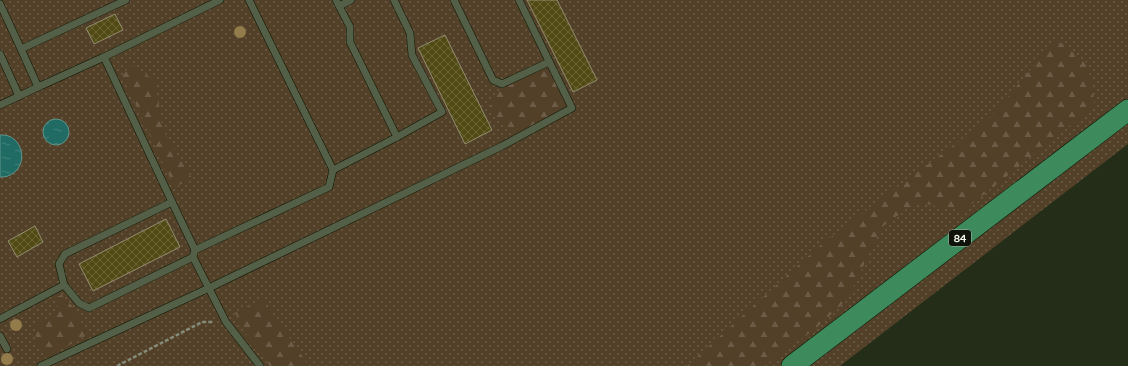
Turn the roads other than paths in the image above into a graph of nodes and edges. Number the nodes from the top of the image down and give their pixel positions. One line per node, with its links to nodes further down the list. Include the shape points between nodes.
1 (126, 0): 10 (lane)
2 (220, 0): 12 (lane)
3 (249, 0): 19 (lane)
4 (351, 0): 8 (lane)
5 (394, 0): 18 (lane, via 410,32 412,55 442,112)
6 (454, 0): 13 (lane, via 492,80 502,84)
7 (519, 0): 13 (lane)
8 (338, 3): 18 (lane, via 350,27 350,42)
9 (0, 4): 10 (lane)
10 (21, 49): 14 (lane)
11 (0, 54): 15 (lane)
12 (104, 57): 14 (lane); 20 (lane)
13 (549, 62): 23 (lane, via 572,108 502,146)
14 (38, 87): 15 (lane)
15 (19, 96): 16 (lane)
16 (0, 105)
17 (1128, 110): 29 (main road, 84)
18 (397, 137): 19 (lane)
19 (333, 170): 21 (lane, via 328,187)
20 (172, 202): 21 (lane); 22 (lane, via 65,254 59,264)
21 (194, 254): 22 (lane, via 89,308 80,303); 23 (lane)
22 (64, 285): 24 (lane)
23 (209, 288): 27 (lane); 28 (lane, via 226,322)
24 (0, 319)
25 (0, 336): 26 (lane)
26 (7, 349)
27 (41, 366)
28 (260, 366)
29 (792, 366)

